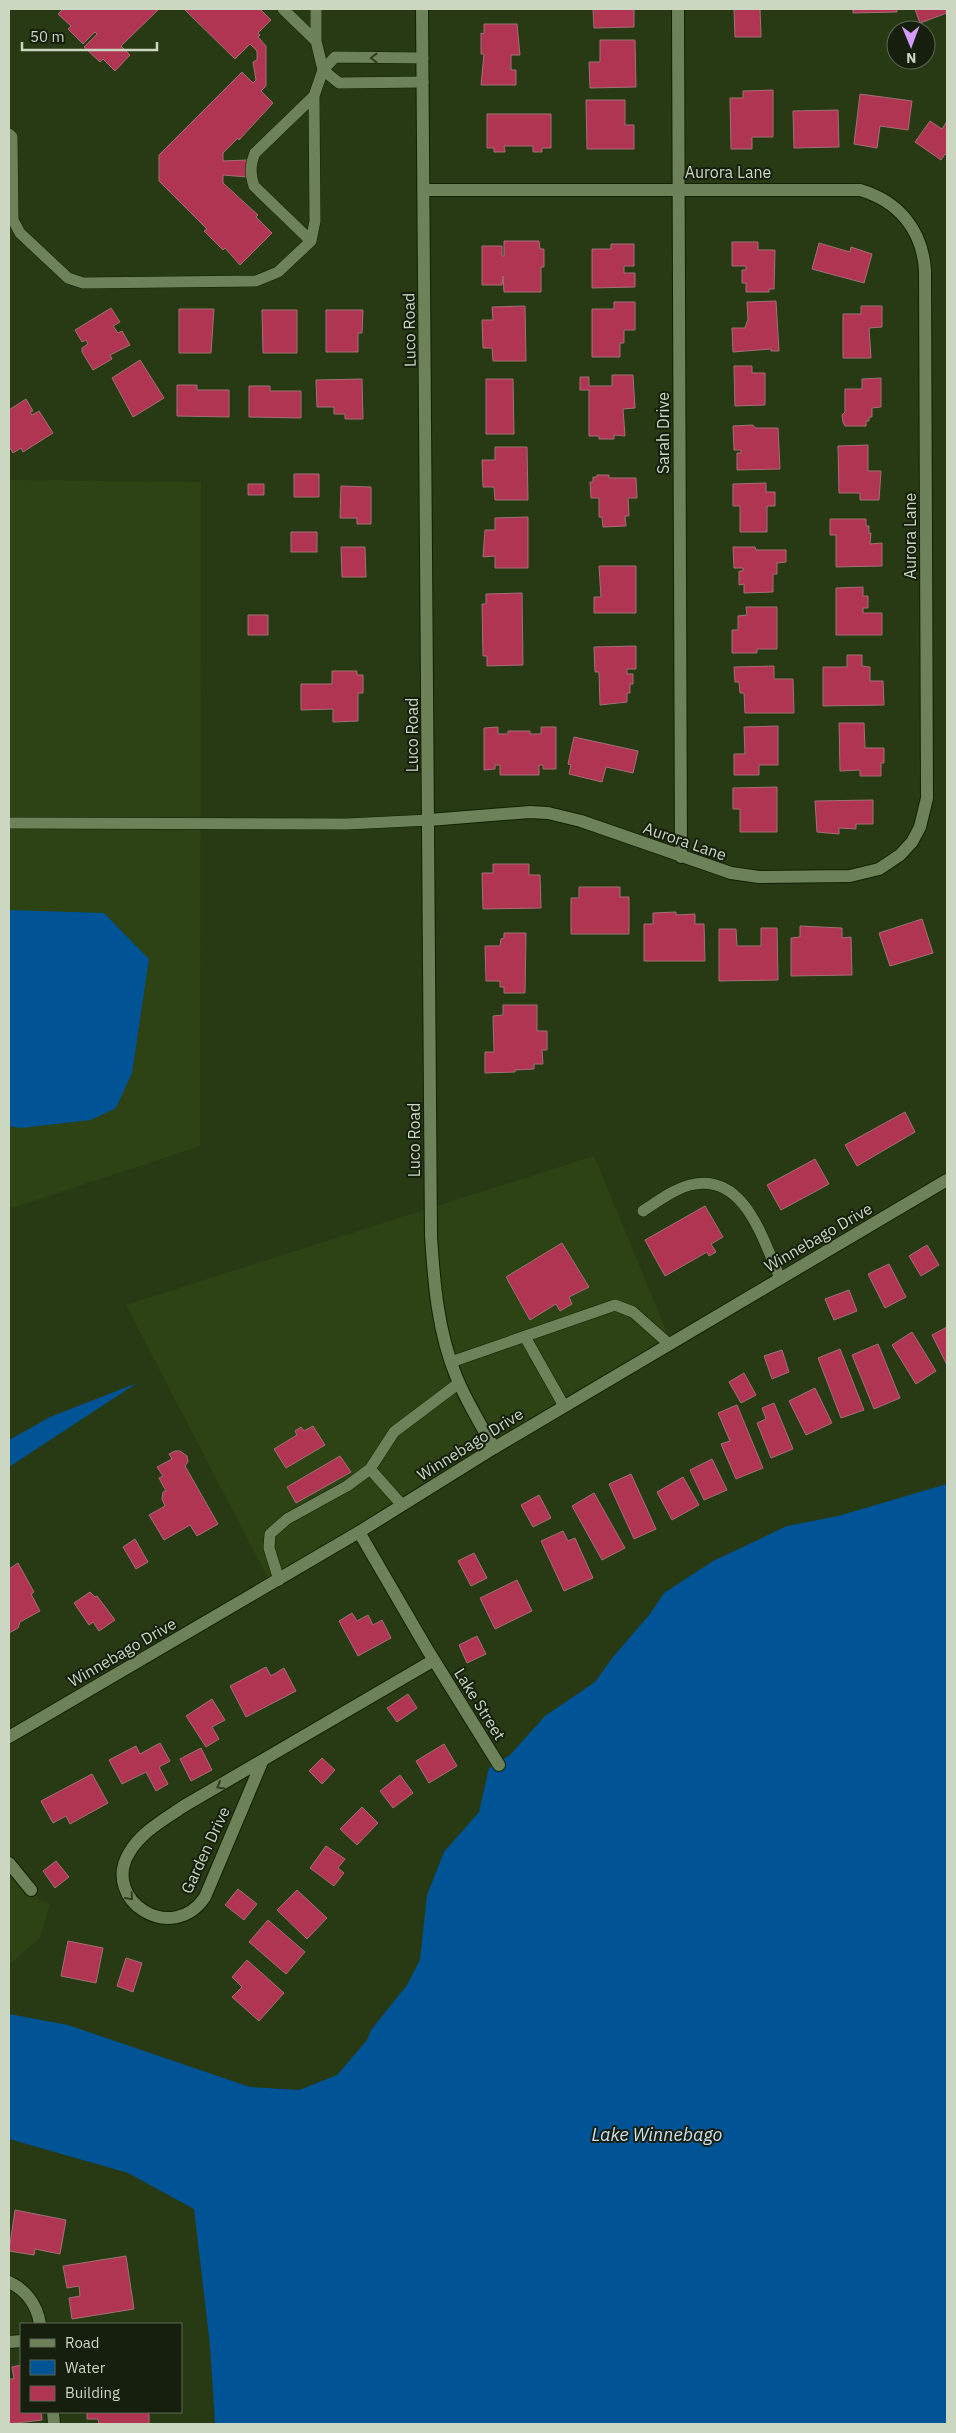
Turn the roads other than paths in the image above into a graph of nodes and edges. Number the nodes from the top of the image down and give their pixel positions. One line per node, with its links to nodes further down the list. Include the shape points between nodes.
1 (283, 9): 5 (lane)
2 (316, 9): 5 (lane)
3 (422, 9): 6 (street, Luco Road)
4 (678, 9): 11 (street, Sarah Drive)
5 (316, 42): 7 (lane)
6 (423, 58): 7 (lane, one-way to 7, via 335,57); 8 (street, Luco Road)
7 (323, 70): 8 (lane, via 339,83); 9 (lane)
8 (423, 82): 12 (street, Luco Road)
9 (314, 96): 13 (lane, via 315,221); 13 (lane, via 255,154 251,163 254,186)
10 (9, 134): 13 (lane, via 12,137 14,220 20,233 68,278 84,283 256,281 278,272)
11 (679, 188): 12 (street, Aurora Lane); 16 (street, Sarah Drive); 16 (street, Aurora Lane, via 851,188 880,197 904,215 918,236 924,261 925,309 927,794 920,828 912,842 894,860 879,869 854,876 748,876 714,869)
12 (424, 190): 14 (street, Luco Road)
13 (310, 241)
14 (428, 820): 15 (lane, via 346,824); 16 (street, Aurora Lane, via 548,813 581,821); 22 (street, Luco Road, via 432,1236 437,1304)
15 (9, 824)
16 (681, 857)
17 (947, 1180): 19 (street, Winnebago Drive)
18 (643, 1210): 19 (lane, via 689,1185 710,1182 729,1189 744,1203)
19 (780, 1278): 21 (street, Winnebago Drive)
20 (525, 1337): 21 (lane, via 615,1305 633,1312); 22 (lane); 24 (lane)
21 (669, 1344): 24 (street, Winnebago Drive)
22 (451, 1362): 23 (street, Luco Road)
23 (459, 1383): 25 (street, Luco Road); 26 (lane, via 394,1432)
24 (564, 1406): 25 (street, Winnebago Drive)
25 (494, 1448): 27 (street, Winnebago Drive)
26 (370, 1469): 27 (lane); 29 (lane, via 347,1486 286,1519 270,1534 269,1548)
27 (402, 1505): 28 (street, Winnebago Drive)
28 (359, 1532): 29 (street, Winnebago Drive); 30 (street)
29 (279, 1580): 31 (street, Winnebago Drive)
30 (434, 1660): 32 (street, Garden Drive); 33 (street, Lake Street)
31 (9, 1737)
32 (262, 1762): 32 (street, Garden Drive, one-way to 32, via 184,1806 149,1830 129,1853 122,1874 124,1891 142,1910 168,1919 182,1917 199,1905)
33 (499, 1765)
34 (9, 1863): 35 (street)
35 (31, 1890)
36 (9, 2282): 37 (street, via 29,2298)
37 (40, 2323)

